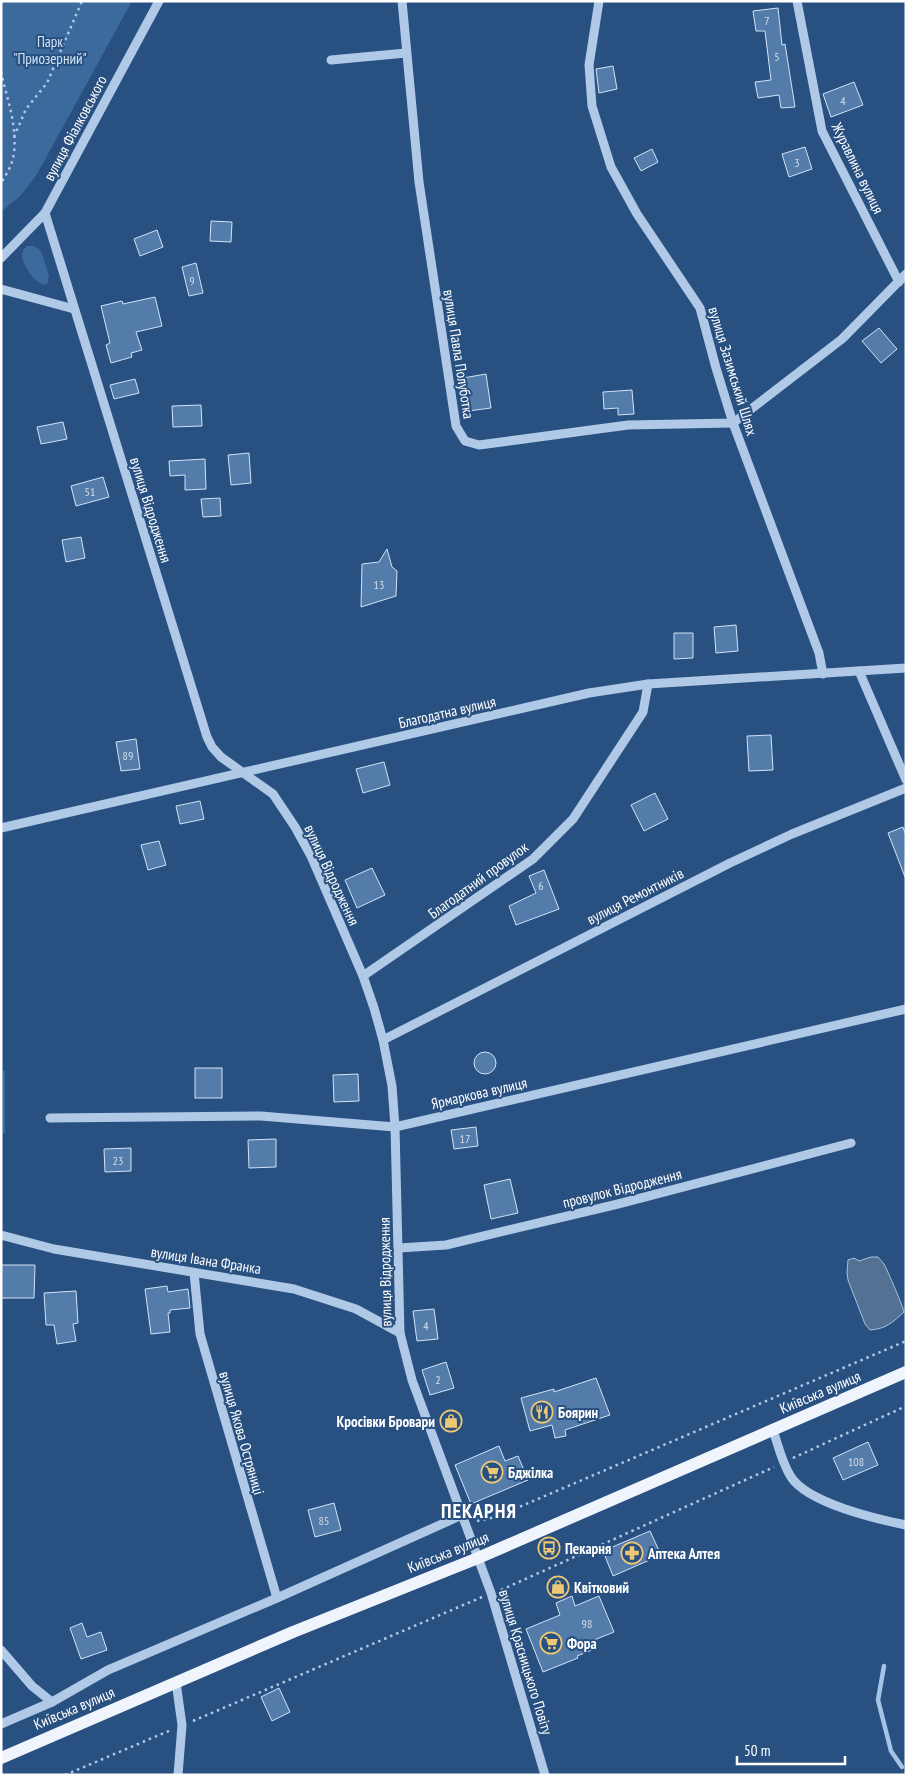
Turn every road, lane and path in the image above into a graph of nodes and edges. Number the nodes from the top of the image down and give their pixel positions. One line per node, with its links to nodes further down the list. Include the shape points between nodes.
1 (82, 1): 9 (path, via 47,83 26,110)
2 (159, 1): 11 (street, вулиця Фіалковського)
3 (402, 1): 6 (street, вулиця Павла Полуботка)
4 (599, 1): 17 (street, вулиця Зазимський Шлях, via 589,65 592,106 611,167 637,214 700,308)
5 (797, 1): 14 (street, Журавлина вулиця, via 822,131)
6 (406, 53): 7 (street); 17 (street, вулиця Павла Полуботка, via 419,182 456,426 465,441 479,445 628,425)
7 (331, 60)
8 (1, 72): 9 (path)
9 (14, 137): 10 (path, via 11,165)
10 (1, 183)
11 (45, 213): 12 (street, вулиця Фіалковського); 16 (street, вулиця Відродження)
12 (1, 258)
13 (906, 274): 14 (street)
14 (899, 282): 17 (street, via 842,339)
15 (1, 290): 16 (street)
16 (74, 309): 22 (street, вулиця Відродження, via 207,737 221,757)
17 (733, 423): 20 (street, вулиця Зазимський Шлях, via 819,653)
18 (906, 668): 19 (street, Благодатна вулиця)
19 (859, 671): 20 (street, Благодатна вулиця); 23 (street)
20 (823, 674): 21 (street, Благодатна вулиця)
21 (648, 684): 22 (street, Благодатна вулиця, via 589,693); 26 (street, Благодатний провулок, via 643,712 573,819 533,859)
22 (244, 774): 25 (street, Благодатна вулиця); 26 (street, вулиця Відродження, via 273,794 299,834)
23 (906, 780)
24 (906, 788): 28 (street, вулиця Ремонтників, via 739,859)
25 (1, 828)
26 (363, 976): 28 (street, вулиця Відродження)
27 (906, 1009): 30 (street, Ярмаркова вулиця)
28 (383, 1040): 30 (street, вулиця Відродження, via 392,1086)
29 (50, 1118): 30 (street, Ярмаркова вулиця, via 261,1116)
30 (395, 1127): 33 (street, вулиця Відродження)
31 (851, 1143): 33 (street, провулок Відродження, via 446,1245)
32 (1, 1235): 34 (street, вулиця Івана Франка, via 54,1249)
33 (399, 1248): 35 (street, вулиця Відродження)
34 (194, 1272): 35 (street, вулиця Івана Франка, via 294,1289 356,1309); 46 (street, вулиця Якова Остряниці, via 200,1334)
35 (400, 1333): 42 (street, вулиця Відродження, via 412,1380)
36 (906, 1340): 42 (path, via 496,1517)
37 (906, 1372): 39 (main road, Київська вулиця)
38 (906, 1406): 40 (path)
39 (774, 1430): 43 (street, via 791,1478 804,1489 850,1511); 44 (main road, Київська вулиця)
40 (799, 1455)
41 (770, 1468): 45 (path)
42 (464, 1519): 44 (street, вулиця Відродження); 46 (street)
43 (906, 1525)
44 (478, 1558): 49 (main road, Київська вулиця); 57 (street, вулиця Красницького Повіту, via 514,1666)
45 (504, 1589)
46 (277, 1598): 50 (street, via 108,1670)
47 (474, 1599): 51 (path)
48 (1, 1650): 50 (street, via 32,1686)
49 (176, 1682): 54 (main road, Київська вулиця); 56 (street, via 182,1726)
50 (52, 1702): 52 (street)
51 (196, 1719)
52 (1, 1724)
53 (167, 1731): 55 (path)
54 (1, 1758)
55 (65, 1775)
56 (178, 1775)
57 (545, 1775)

